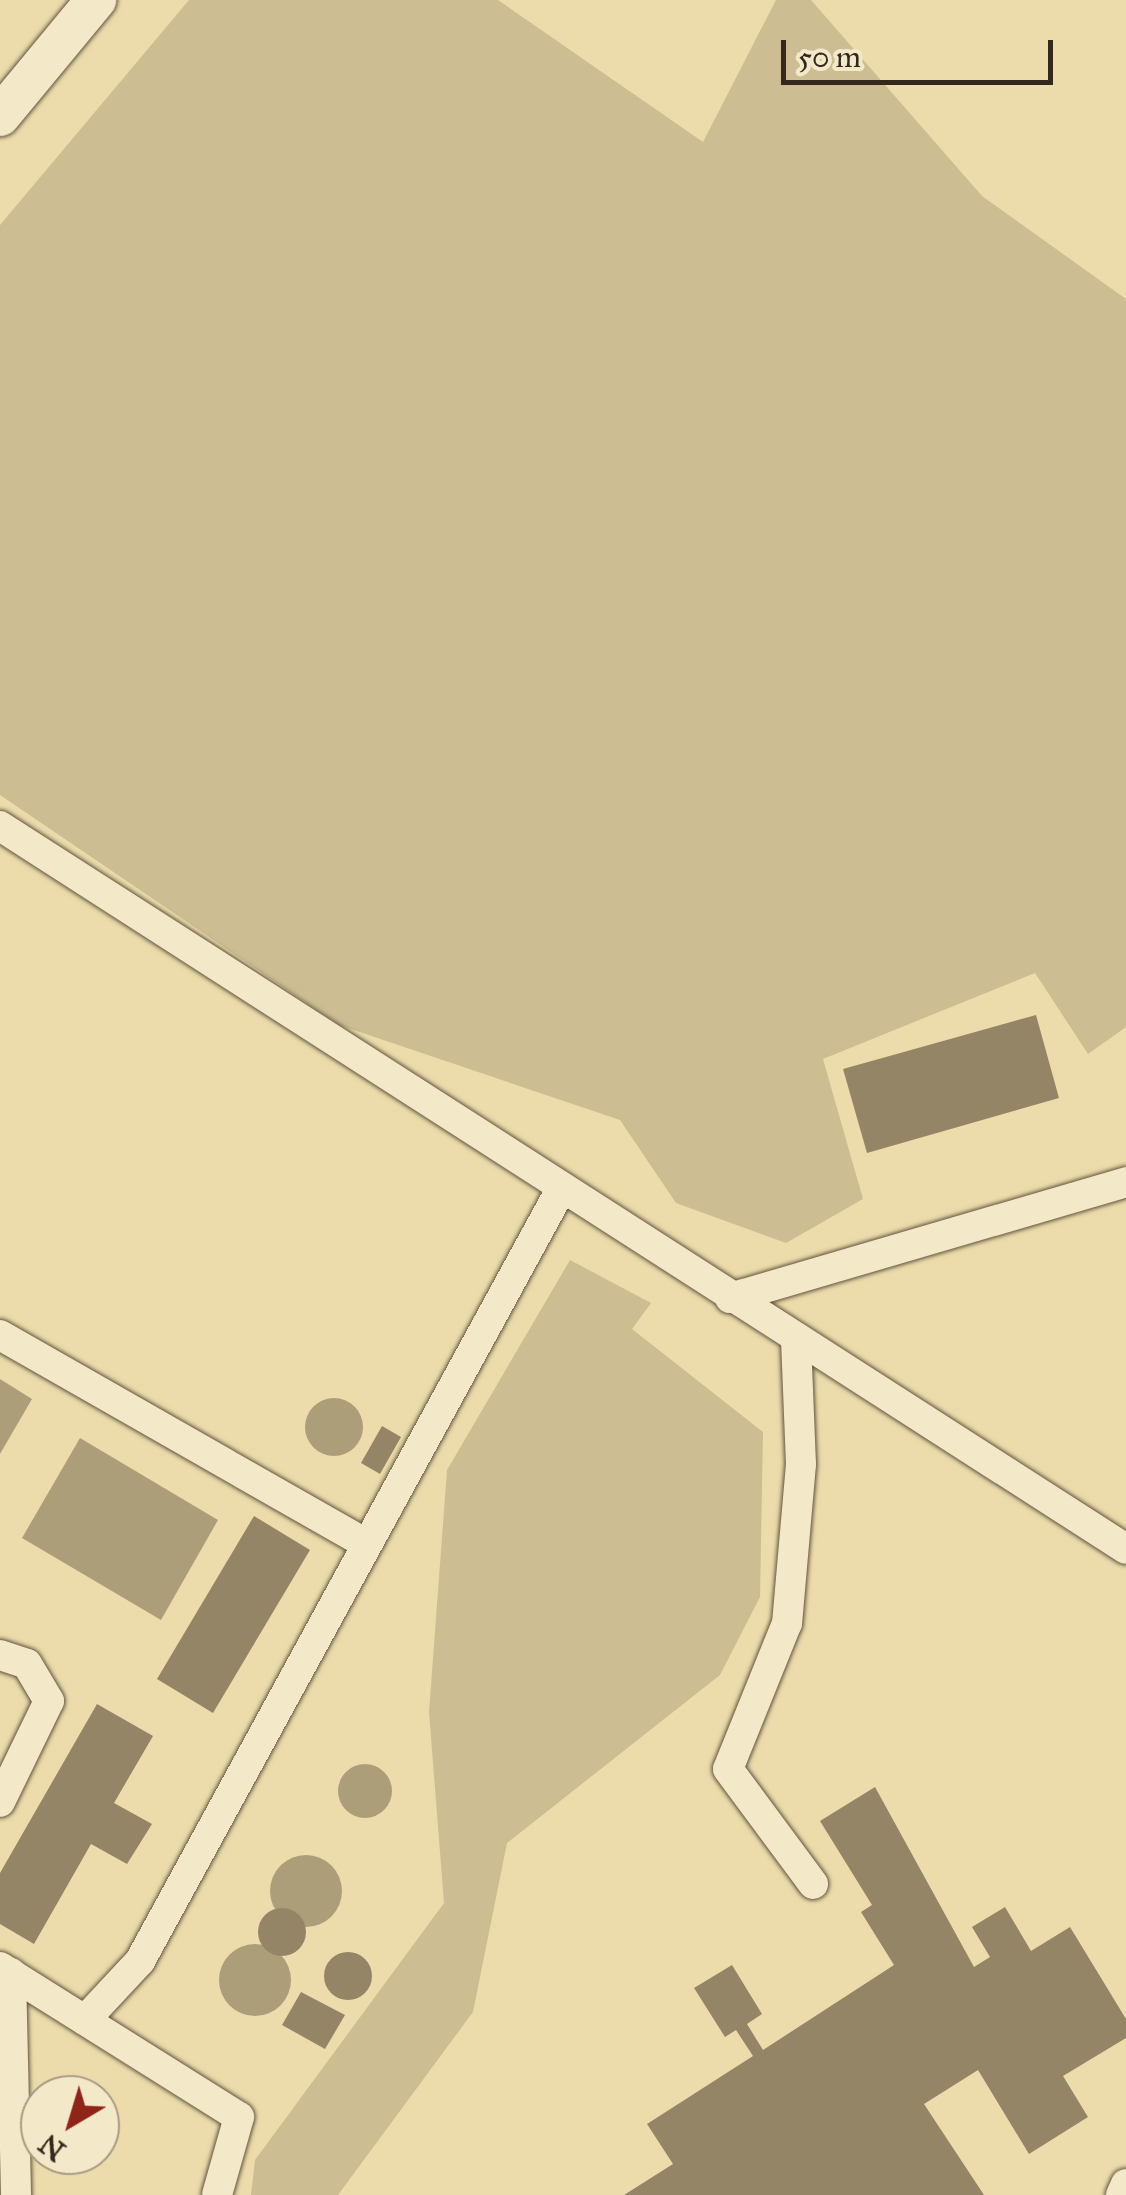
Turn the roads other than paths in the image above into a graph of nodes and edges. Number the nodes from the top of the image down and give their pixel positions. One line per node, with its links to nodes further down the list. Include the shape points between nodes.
1 (96, 0): 2 (street)
2 (0, 116)
3 (0, 826): 5 (street)
4 (1126, 1182): 6 (street)
5 (561, 1188): 6 (street); 9 (street)
6 (730, 1298): 8 (street)
7 (0, 1335): 9 (street)
8 (796, 1340): 10 (street); 13 (street, via 800,1464 787,1623 728,1768)
9 (366, 1544): 15 (street, via 140,1961)
10 (1126, 1549)
11 (0, 1654): 12 (street, via 27,1664 50,1701)
12 (0, 1802)
13 (813, 1884)
14 (5, 1970): 15 (street); 17 (street)
15 (86, 2020): 18 (street, via 239,2117)
16 (1126, 2184): 19 (street)
17 (16, 2195)
18 (217, 2195)
19 (1121, 2195)

